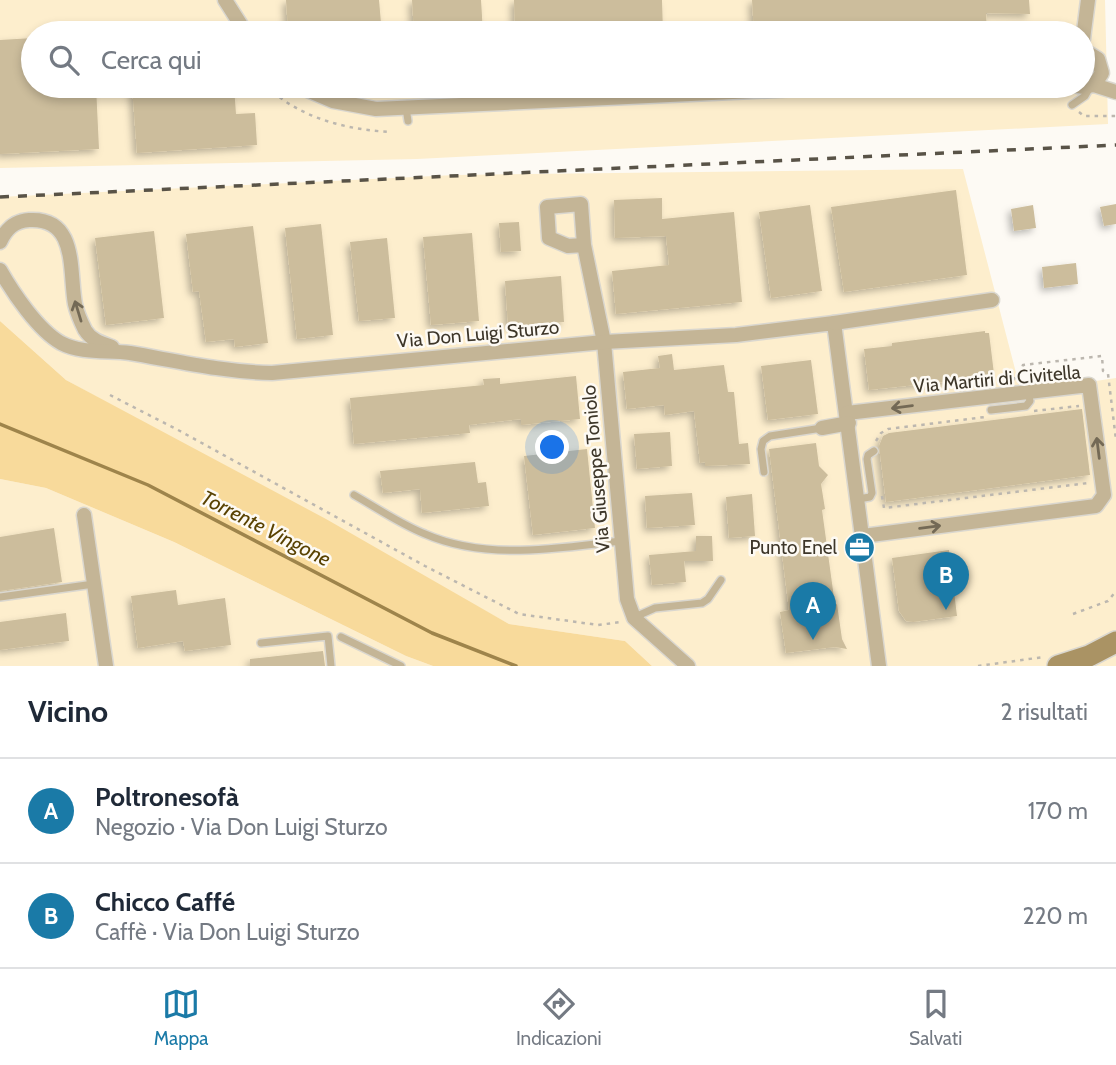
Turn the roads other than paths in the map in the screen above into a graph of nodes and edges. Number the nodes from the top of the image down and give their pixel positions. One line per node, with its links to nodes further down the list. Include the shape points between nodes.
1 (225, 0): 3 (street)
2 (1088, 0): 4 (street)
3 (238, 21)
4 (1085, 21)
5 (1116, 80): 6 (street)
6 (1095, 82)
7 (1095, 84): 8 (street)
8 (1116, 92)
9 (326, 98): 10 (street, via 407,114)
10 (706, 98)
11 (1082, 98): 12 (lane)
12 (1072, 105)
13 (0, 242): 19 (street, Via Don Luigi Sturzo, one-way to 13, via 87,333 75,306 70,252 64,236 52,224 23,220 9,227)
14 (584, 245): 18 (street, Via Giuseppe Toniolo)
15 (0, 270): 19 (street, Via Don Luigi Sturzo, via 35,320 61,343 83,350)
16 (992, 300): 17 (street, Via Don Luigi Sturzo)
17 (834, 323): 18 (street, Via Don Luigi Sturzo, via 736,335); 22 (street)
18 (604, 342): 19 (street, Via Don Luigi Sturzo, via 272,373); 30 (street, Via Giuseppe Toniolo)
19 (126, 353)
20 (1028, 392): 21 (lane, via 1026,406); 22 (street, Via Martiri di Civitella, one-way to 22); 29 (street, Via Martiri di Civitella, one-way to 20, via 1096,506 1104,495 1089,385)
21 (992, 413)
22 (848, 418): 23 (street, Via Martiri di Civitella); 27 (street)
23 (822, 428): 25 (lane, via 763,440)
24 (875, 449): 27 (lane, via 867,459 872,493)
25 (764, 472)
26 (354, 495): 30 (lane, via 425,534 467,547 513,551)
27 (858, 499): 29 (street)
28 (84, 515): 32 (street)
29 (863, 536): 42 (street)
30 (622, 541): 34 (street, Via Giuseppe Toniolo, via 627,599)
31 (721, 580): 34 (lane, via 702,603 655,608)
32 (94, 584): 33 (lane); 38 (street)
33 (0, 597)
34 (634, 618): 41 (street)
35 (341, 637): 40 (lane)
36 (1116, 642): 43 (main road)
37 (261, 643): 39 (lane, via 328,636)
38 (106, 666)
39 (331, 666)
40 (401, 666)
41 (688, 666)
42 (879, 666)
43 (1058, 666)

